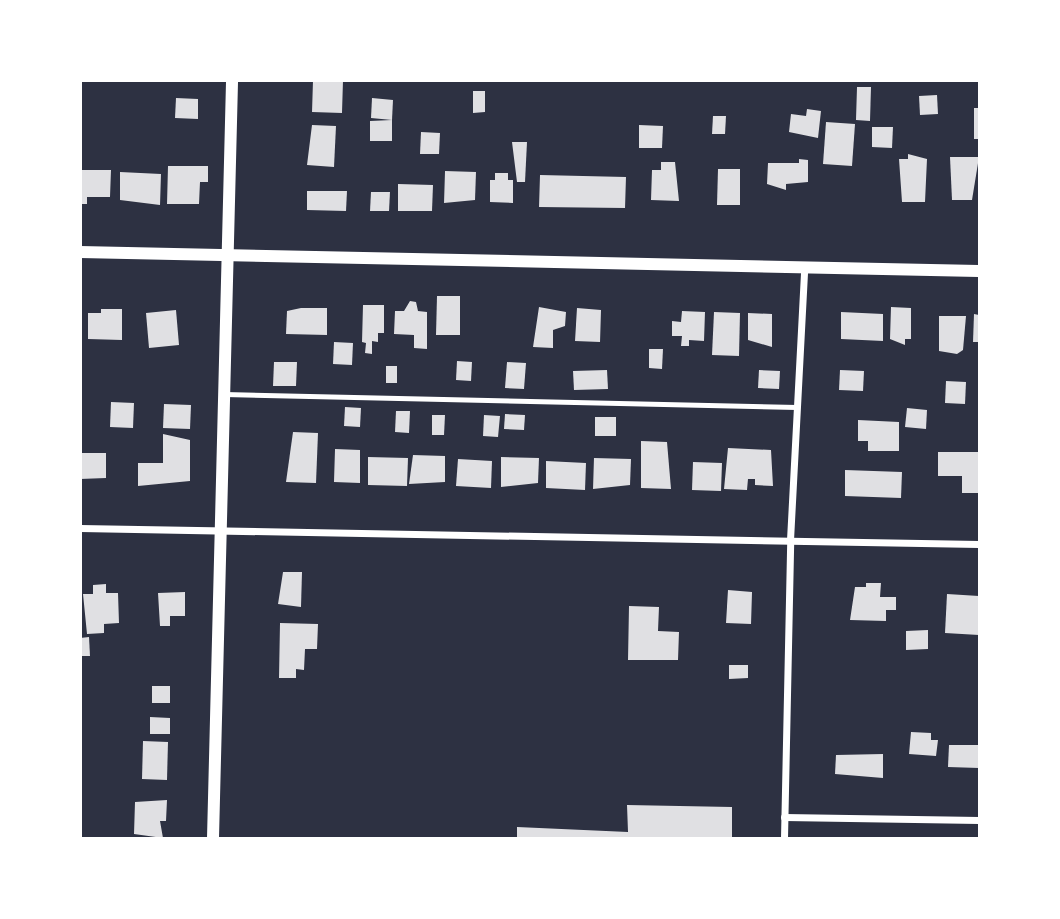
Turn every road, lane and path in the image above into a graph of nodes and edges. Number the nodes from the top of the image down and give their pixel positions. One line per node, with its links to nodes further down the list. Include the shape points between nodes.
1 (232, 80): 3 (street)
2 (80, 252): 3 (street)
3 (227, 255): 4 (street); 6 (street)
4 (804, 269): 5 (street); 7 (street)
5 (979, 271)
6 (224, 394): 7 (lane); 9 (street)
7 (797, 407): 10 (street)
8 (80, 528): 9 (street)
9 (220, 530): 10 (street); 14 (street)
10 (790, 540): 11 (street); 12 (street)
11 (979, 544)
12 (784, 817): 13 (street); 15 (street)
13 (979, 820)
14 (213, 838)
15 (784, 838)

